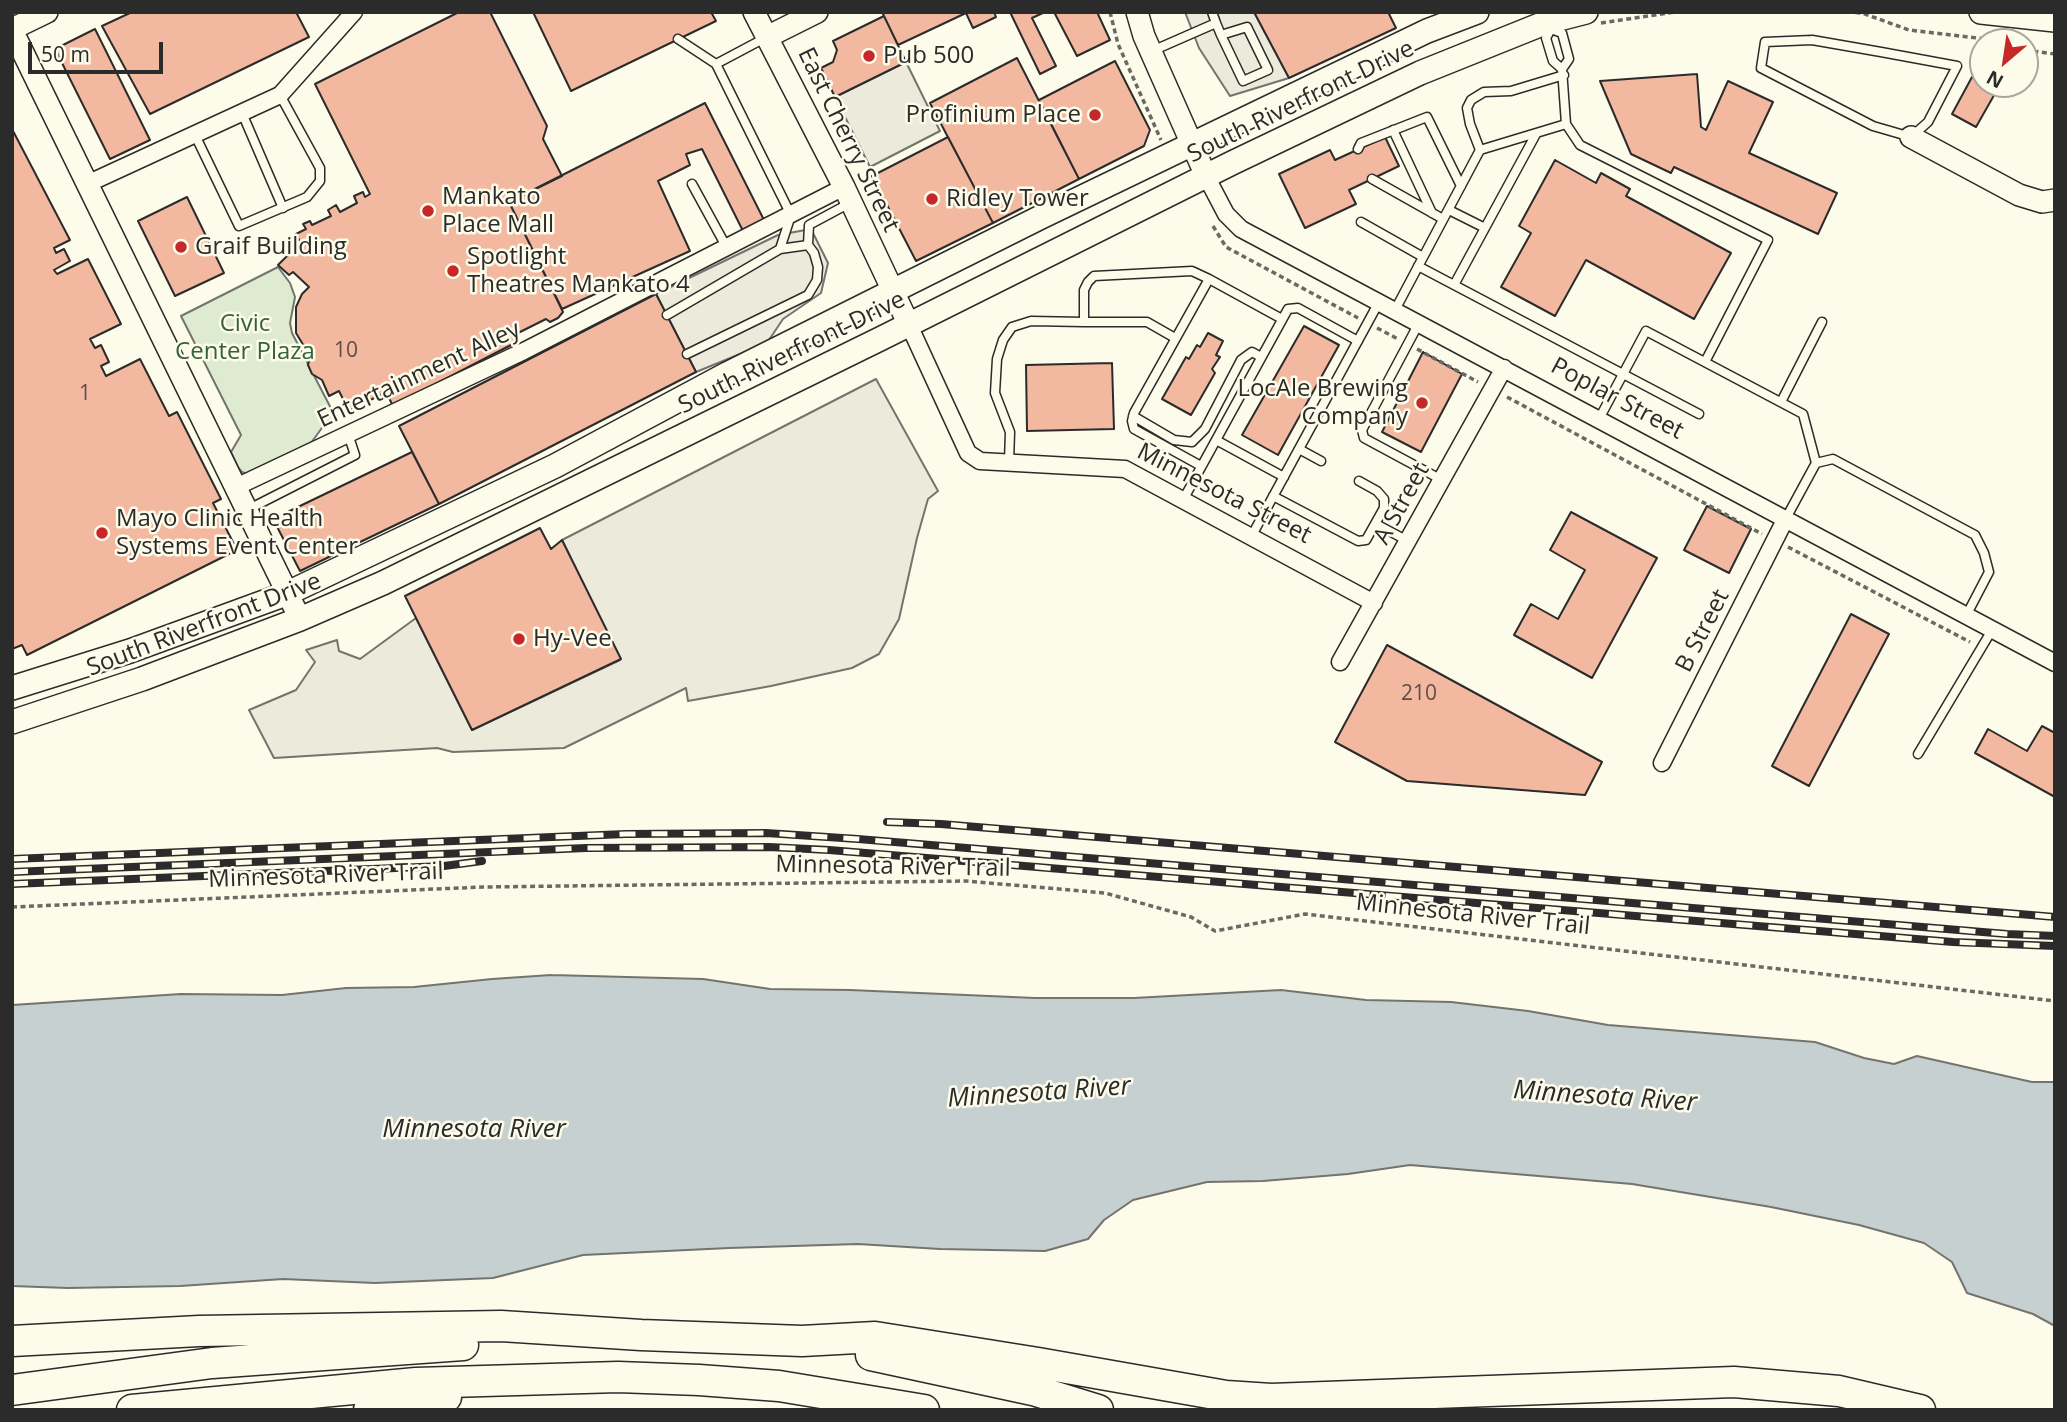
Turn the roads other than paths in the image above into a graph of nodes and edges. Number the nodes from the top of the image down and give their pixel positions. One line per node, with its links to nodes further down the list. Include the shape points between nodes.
1 (47, 12): 13 (street)
2 (354, 12): 20 (street)
3 (754, 12): 15 (street, East Cherry Street)
4 (817, 12): 15 (street)
5 (1137, 12): 17 (street, Poplar Street)
6 (1212, 12): 12 (lane)
7 (1476, 12): 27 (main road, South Riverfront Drive, via 1427,31)
8 (1586, 12): 11 (main road, South Riverfront Drive)
9 (1981, 12): 10 (main road)
10 (2055, 20)
11 (1546, 21): 19 (lane, via 1553,61); 19 (lane, via 1562,33 1569,59); 30 (main road, South Riverfront Drive, via 1420,73)
12 (1216, 23): 14 (lane); 17 (lane)
13 (12, 29): 32 (street)
14 (1222, 35): 14 (lane, via 1243,81 1268,70 1247,27)
15 (767, 37): 18 (lane); 35 (street, East Cherry Street)
16 (678, 40): 18 (lane)
17 (1151, 51): 27 (street, Poplar Street)
18 (716, 64): 40 (lane)
19 (1563, 72): 22 (lane); 29 (lane, via 1511,91 1484,92 1471,100 1468,116)
20 (280, 95): 21 (street); 37 (lane, via 320,168 320,181 307,197)
21 (242, 113): 25 (street); 37 (lane)
22 (1566, 124): 24 (lane); 64 (lane, via 1580,145 1768,240)
23 (1393, 131): 28 (lane, via 1360,143); 34 (lane, via 1427,117); 39 (lane)
24 (1536, 134): 29 (lane); 43 (lane)
25 (195, 135): 32 (street); 37 (lane, via 239,226)
26 (1911, 137): 26 (lane, via 1873,126 1761,68 1765,41 1812,40 1957,66 1928,122); 36 (street, via 2020,195 2042,202)
27 (1192, 145): 30 (street, Poplar Street); 51 (main road, South Riverfront Drive)
28 (1358, 149)
29 (1480, 150): 34 (lane)
30 (1206, 176): 52 (street, Poplar Street, via 1226,214 1241,229); 59 (main road, South Riverfront Drive)
31 (1372, 179): 39 (lane)
32 (87, 184): 81 (street)
33 (692, 184): 45 (lane)
34 (1461, 186): 38 (lane)
35 (848, 195): 40 (street, Entertainment Alley); 44 (lane, via 810,226); 51 (street, East Cherry Street)
36 (2055, 200)
37 (283, 208)
38 (1449, 210): 41 (lane); 43 (lane)
39 (1432, 213): 41 (lane)
40 (791, 215): 45 (street, Entertainment Alley); 46 (lane)
41 (1443, 219): 47 (lane)
42 (1361, 222): 47 (lane)
43 (1485, 228): 50 (lane)
44 (808, 244): 46 (lane); 62 (lane, via 818,267 808,295)
45 (727, 247): 71 (street, Entertainment Alley)
46 (780, 249): 54 (lane)
47 (1423, 257): 48 (lane)
48 (1418, 267): 50 (lane); 53 (lane)
49 (1209, 279): 55 (lane); 57 (lane, via 1192,271 1094,276 1084,290); 60 (lane)
50 (1454, 285): 66 (lane)
51 (894, 292): 59 (street, Minnesota Street); 89 (main road, South Riverfront Drive, via 555,466)
52 (1379, 302): 53 (street, Poplar Street); 61 (lane)
53 (1395, 310): 58 (street, Poplar Street)
54 (667, 315)
55 (1282, 319): 61 (lane, via 1288,309 1298,308); 63 (lane)
56 (1822, 322): 67 (lane)
57 (1084, 323): 60 (lane, via 1147,322); 75 (lane, via 1031,321 1012,327 1003,340 995,393 1010,432)
58 (1419, 323): 65 (street, Poplar Street); 79 (lane, via 1362,430 1364,438)
59 (909, 325): 75 (street, Minnesota Street, via 968,453 980,461); 92 (main road, South Riverfront Drive, via 394,578)
60 (1175, 338): 69 (lane)
61 (1358, 341): 73 (lane)
62 (687, 354)
63 (1261, 357): 69 (lane, via 1252,352 1241,360 1205,429 1192,442 1174,440); 72 (lane)
64 (1705, 362): 66 (lane, via 1646,331); 67 (lane)
65 (1504, 368): 70 (street, Poplar Street); 79 (street, A Street)
66 (1623, 374): 68 (lane); 70 (lane)
67 (1781, 402): 76 (lane, via 1804,414)
68 (1699, 414)
69 (1133, 416): 77 (lane, via 1135,429)
70 (1599, 419): 85 (street, Poplar Street)
71 (348, 434): 81 (street, Entertainment Alley); 84 (lane, via 355,454)
72 (1216, 440): 77 (lane); 78 (lane)
73 (1299, 449): 74 (lane); 78 (lane)
74 (1321, 461)
75 (1009, 462): 83 (street, Minnesota Street, via 1125,468)
76 (1816, 463): 85 (lane); 91 (lane, via 1833,459 1975,535 1989,572)
77 (1201, 466): 83 (lane)
78 (1284, 477): 82 (lane)
79 (1442, 480): 88 (street, A Street)
80 (1359, 481): 86 (lane, via 1384,499)
81 (236, 487): 84 (street)
82 (1273, 496): 86 (lane, via 1358,541 1366,540); 87 (lane)
83 (1183, 500): 87 (street, Minnesota Street)
84 (247, 510): 89 (street)
85 (1785, 520): 91 (street, Poplar Street); 99 (street, B Street)
86 (1376, 524): 88 (lane)
87 (1251, 537): 90 (street, Minnesota Street)
88 (1408, 541): 90 (street, A Street)
89 (286, 594): 92 (street); 96 (main road, South Riverfront Drive)
90 (1374, 603): 94 (street, A Street)
91 (1966, 616): 93 (street, Poplar Street)
92 (300, 619): 97 (main road, South Riverfront Drive)
93 (1992, 629): 95 (street, Poplar Street); 98 (lane)
94 (1340, 662)
95 (2055, 663)
96 (12, 688)
97 (12, 722)
98 (1918, 754)
99 (1662, 763)
100 (641, 1335): 101 (highway, via 502,1326 199,1331); 102 (highway); 104 (highway, via 212,1363)
101 (12, 1341)
102 (802, 1341): 108 (highway, via 1033,1390); 109 (highway, via 875,1337 1226,1396 1271,1399 1734,1382 1839,1391)
103 (535, 1378): 105 (highway, via 416,1383); 106 (highway); 107 (highway, via 645,1378 779,1386)
104 (12, 1390)
105 (132, 1410)
106 (369, 1410)
107 (924, 1410)
108 (1098, 1410)
109 (1920, 1410)

